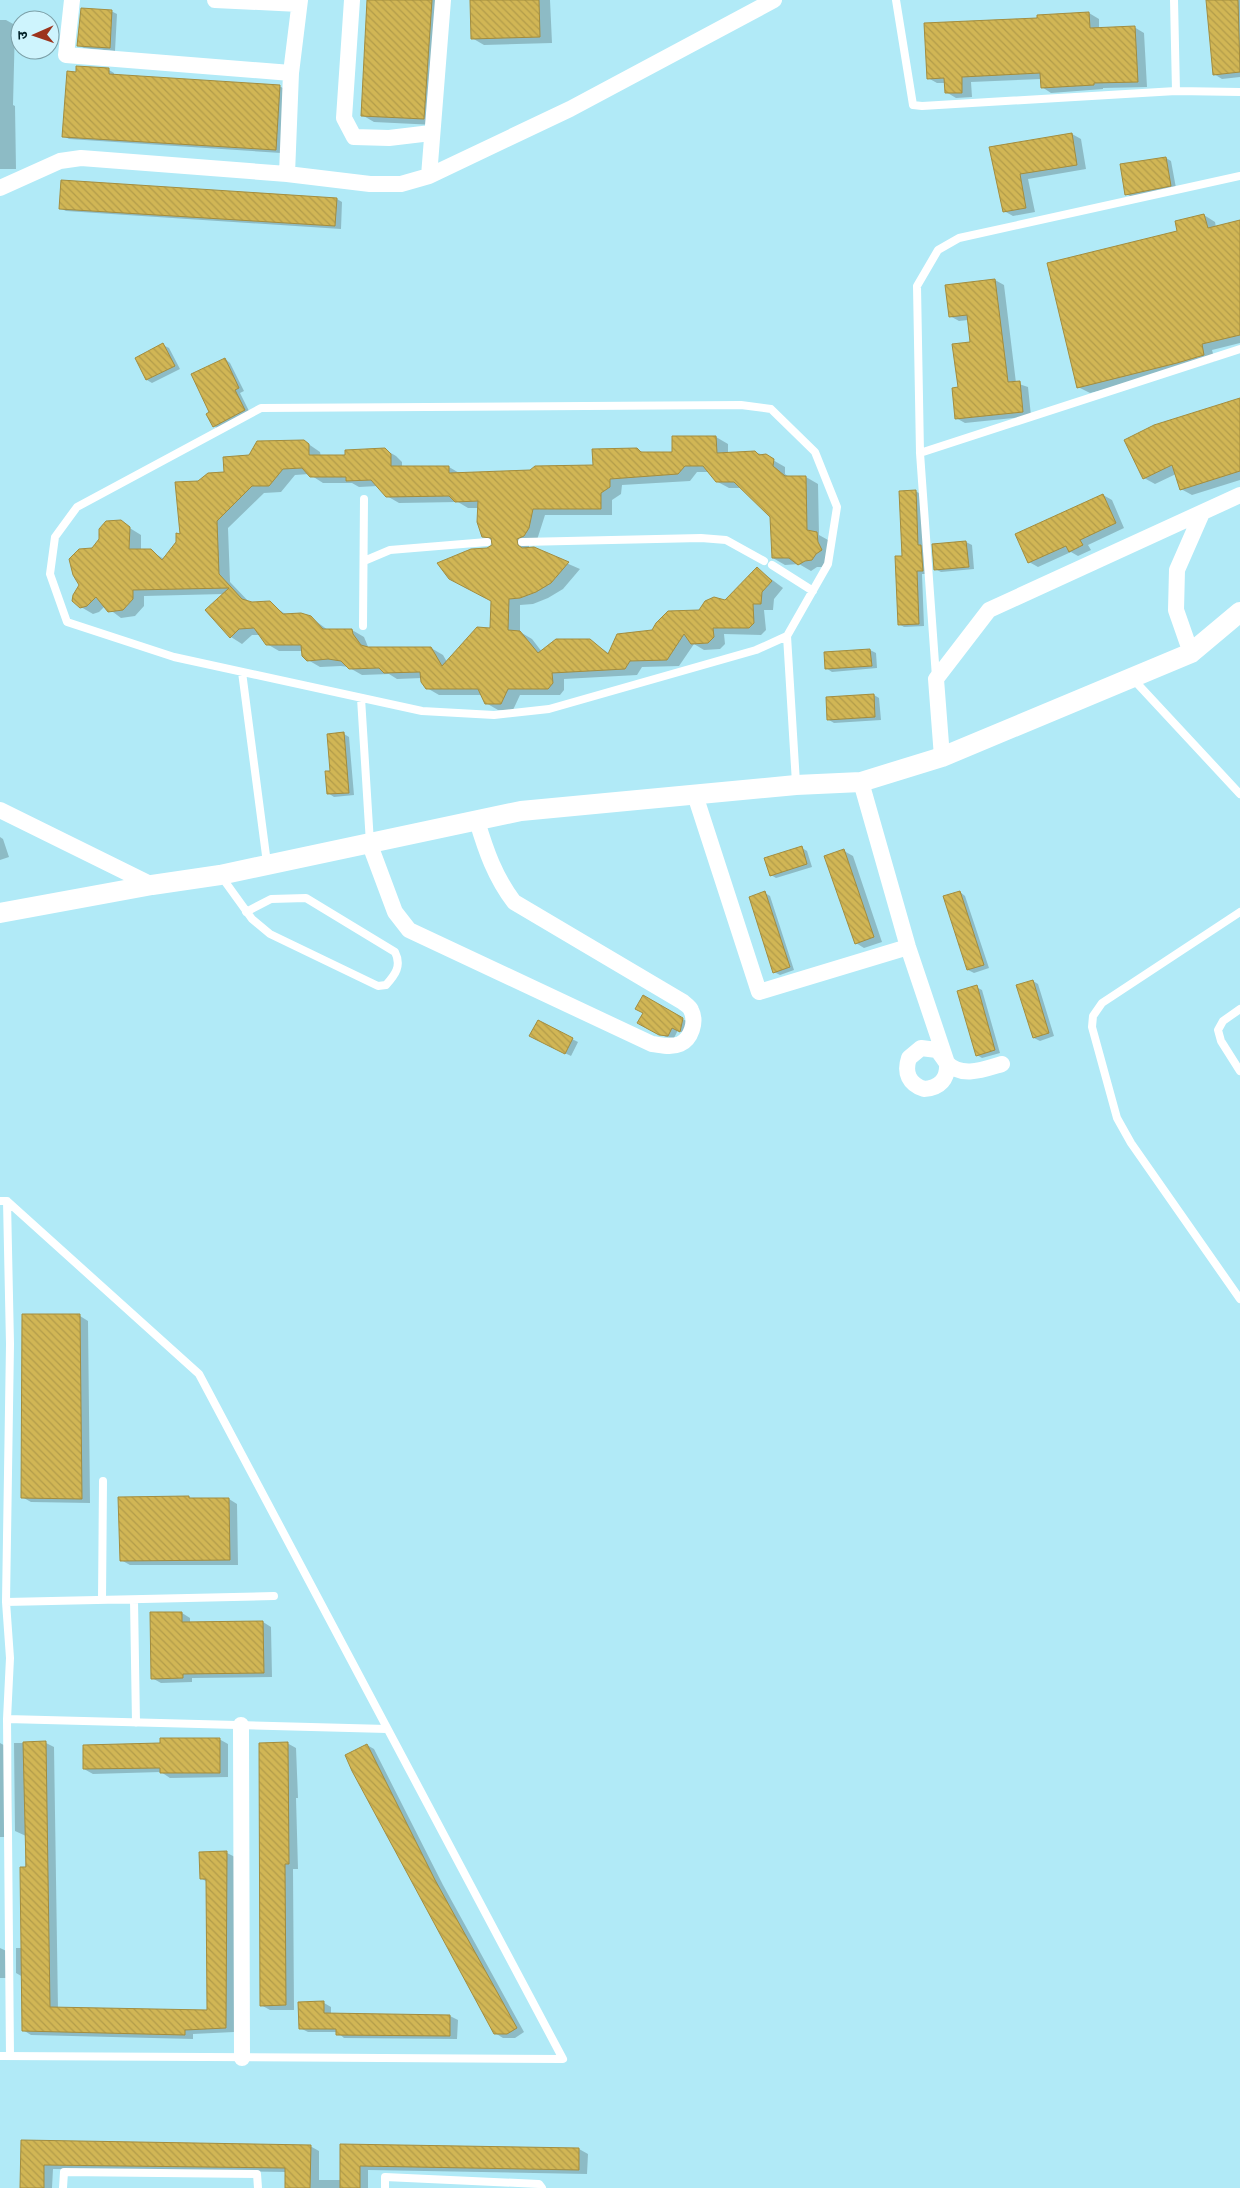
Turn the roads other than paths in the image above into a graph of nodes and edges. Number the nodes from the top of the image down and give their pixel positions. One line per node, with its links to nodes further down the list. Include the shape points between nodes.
1 (72, 0): 9 (street, via 66,56)
2 (215, 0): 8 (street)
3 (352, 0): 12 (street, via 344,118 354,137)
4 (443, 0): 12 (street)
5 (774, 0): 14 (street, via 570,109)
6 (896, 0): 10 (lane, via 913,105)
7 (1174, 0): 10 (lane)
8 (299, 2): 9 (street)
9 (291, 73): 13 (street)
10 (1176, 91): 11 (lane)
11 (1240, 92)
12 (431, 133): 14 (street)
13 (287, 174): 14 (street, via 370,184 401,184); 16 (street, via 81,158 60,161)
14 (429, 176)
15 (1240, 176): 18 (lane, via 959,238 938,250 917,286)
16 (0, 188)
17 (1240, 349): 18 (lane)
18 (920, 453): 33 (lane)
19 (1240, 495): 21 (street)
20 (364, 499): 24 (lane)
21 (1202, 513): 31 (street, via 1176,570 1176,610); 33 (street, via 989,610)
22 (487, 542): 24 (lane, via 390,550)
23 (522, 542): 25 (lane, via 702,538 726,540)
24 (364, 561): 29 (lane)
25 (764, 561)
26 (772, 565): 27 (lane)
27 (813, 591): 30 (lane); 32 (lane, via 828,564 837,507 815,452 771,409 741,405 261,408 77,507 55,537 50,574 67,622 174,657)
28 (1240, 612): 31 (street)
29 (363, 626)
30 (787, 636): 35 (lane, via 756,650 549,708 494,715 422,711); 38 (lane)
31 (1191, 652): 34 (street)
32 (242, 672): 35 (lane); 44 (lane)
33 (936, 678): 36 (street)
34 (1131, 678): 36 (street); 39 (lane)
35 (361, 698): 43 (lane)
36 (942, 757): 37 (street)
37 (861, 782): 38 (street); 50 (street)
38 (796, 785): 40 (street)
39 (1240, 794)
40 (695, 795): 42 (street, via 521,811); 50 (street, via 759,992)
41 (0, 810): 46 (street)
42 (477, 821): 43 (street); 43 (street, via 488,859 514,902 683,1002 691,1010 694,1022 690,1035 681,1044 652,1044 409,930 395,912)
43 (370, 845): 44 (street)
44 (268, 865): 45 (street)
45 (220, 875): 46 (street); 47 (lane)
46 (152, 885): 49 (street)
47 (246, 912): 47 (lane, via 270,934 378,986 386,985 397,970 399,960 394,952 306,898 271,899)
48 (1240, 912): 55 (lane, via 1102,1003 1093,1016 1092,1027 1117,1118)
49 (0, 913)
50 (908, 947): 52 (street, via 947,1063 964,1072)
51 (1240, 1009): 53 (lane, via 1223,1021 1218,1030 1221,1041)
52 (1002, 1064)
53 (1240, 1070)
54 (3, 1201): 60 (lane, via 10,1344); 66 (lane, via 200,1374)
55 (1240, 1299)
56 (102, 1482): 58 (lane)
57 (274, 1596): 59 (lane)
58 (102, 1600): 59 (lane); 60 (lane)
59 (134, 1600): 64 (lane)
60 (6, 1602): 62 (lane)
61 (0, 1658): 62 (lane)
62 (10, 1658): 63 (lane)
63 (8, 1720): 64 (lane); 68 (lane)
64 (136, 1722): 65 (lane)
65 (240, 1725): 66 (lane); 69 (street)
66 (387, 1729): 69 (lane, via 563,2059)
67 (0, 2056): 68 (lane)
68 (10, 2056): 69 (lane)
69 (242, 2058)
70 (63, 2188): 71 (lane, via 64,2172 257,2174)
71 (258, 2188)
72 (385, 2188): 73 (lane, via 385,2177 539,2184)
73 (542, 2188)

